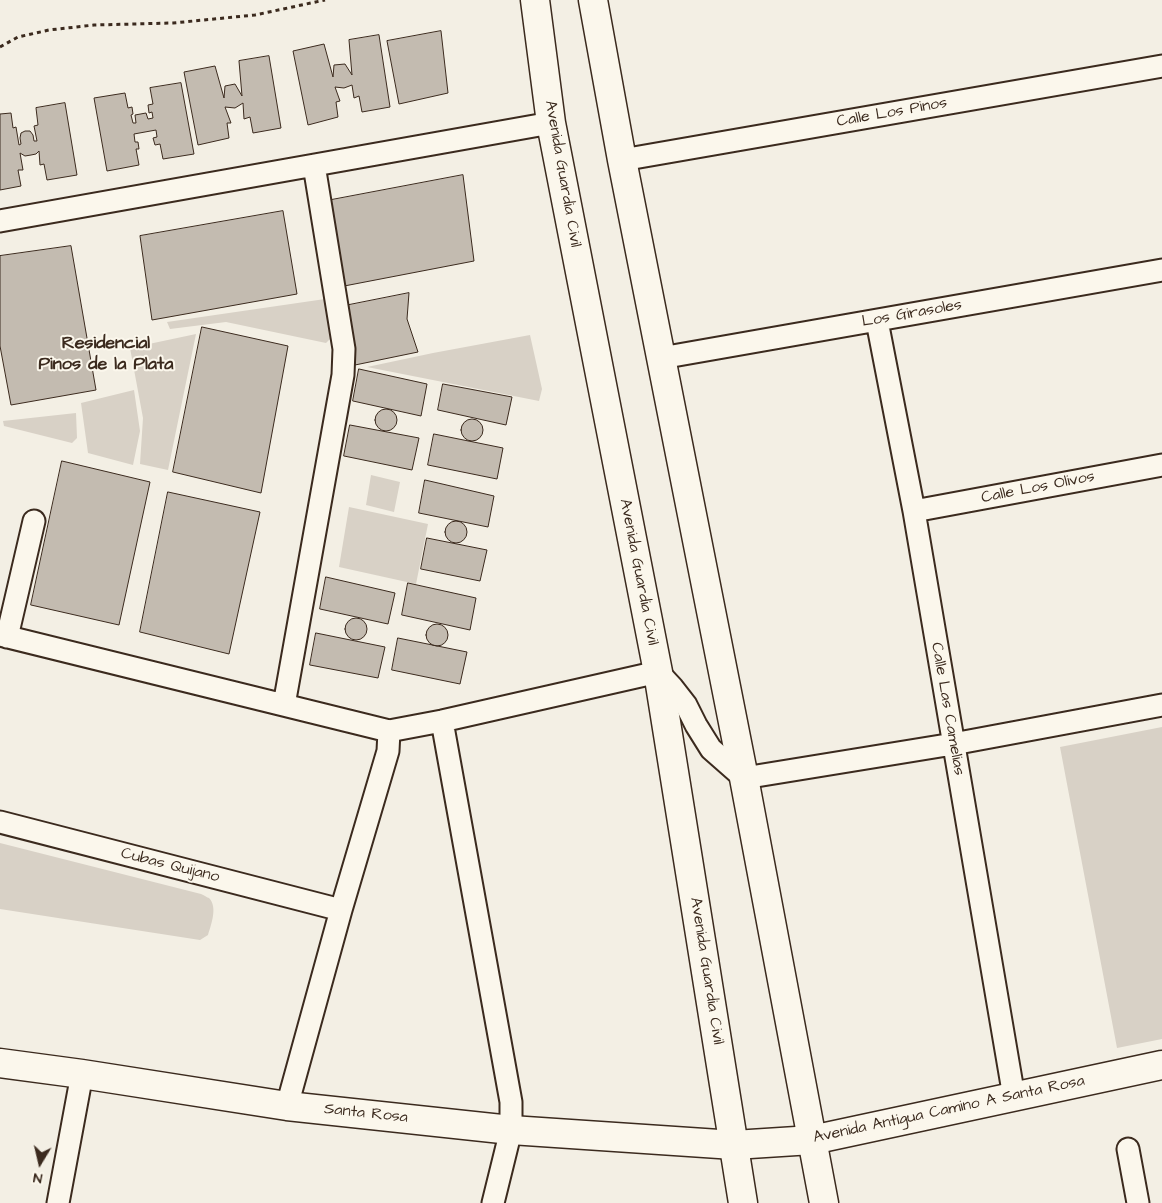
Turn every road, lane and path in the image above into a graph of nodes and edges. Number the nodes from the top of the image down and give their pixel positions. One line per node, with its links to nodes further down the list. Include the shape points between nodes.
1 (325, 0): 4 (path, via 255,15 49,30 18,37)
2 (535, 0): 6 (main road, Avenida Guardia Civil)
3 (593, 0): 7 (main road)
4 (0, 47)
5 (1162, 66): 7 (street, Calle Los Pinos)
6 (551, 123): 8 (street); 17 (main road, Avenida Guardia Civil)
7 (622, 160): 12 (main road)
8 (314, 165): 9 (street); 18 (street, via 344,349 341,384)
9 (0, 221)
10 (1162, 270): 11 (street, Los Girasoles)
11 (877, 321): 12 (street, Los Girasoles); 14 (street, Calle Las Camelias)
12 (661, 358): 23 (main road)
13 (1162, 465): 14 (street, Calle Los Olivos)
14 (914, 511): 22 (street, Calle Las Camelias)
15 (34, 521): 16 (street)
16 (4, 636): 18 (street)
17 (658, 672): 20 (street); 23 (street, via 686,705 711,749); 33 (main road, Avenida Guardia Civil)
18 (284, 705): 21 (street)
19 (1162, 705): 22 (street)
20 (442, 721): 21 (street); 31 (street, via 511,1102)
21 (389, 730): 25 (street, via 388,751)
22 (953, 744): 23 (street); 29 (street, Calle Las Camelias)
23 (744, 778): 32 (main road)
24 (0, 822): 25 (street, Cubas Quijano)
25 (340, 910): 30 (street)
26 (0, 1063): 28 (main road, Santa Rosa)
27 (1162, 1064): 29 (main road, Avenida Antigua Camino A Santa Rosa)
28 (82, 1074): 30 (main road, Santa Rosa); 35 (street)
29 (1014, 1097): 32 (main road, Avenida Antigua Camino A Santa Rosa)
30 (287, 1106): 31 (main road, Santa Rosa)
31 (511, 1130): 33 (main road, Santa Rosa); 36 (street)
32 (812, 1140): 33 (main road, Avenida Antigua Camino A Santa Rosa); 38 (main road)
33 (734, 1145): 37 (main road, Avenida Guardia Civil)
34 (1128, 1149): 39 (street)
35 (58, 1203)
36 (493, 1203)
37 (743, 1203)
38 (824, 1203)
39 (1138, 1203)

